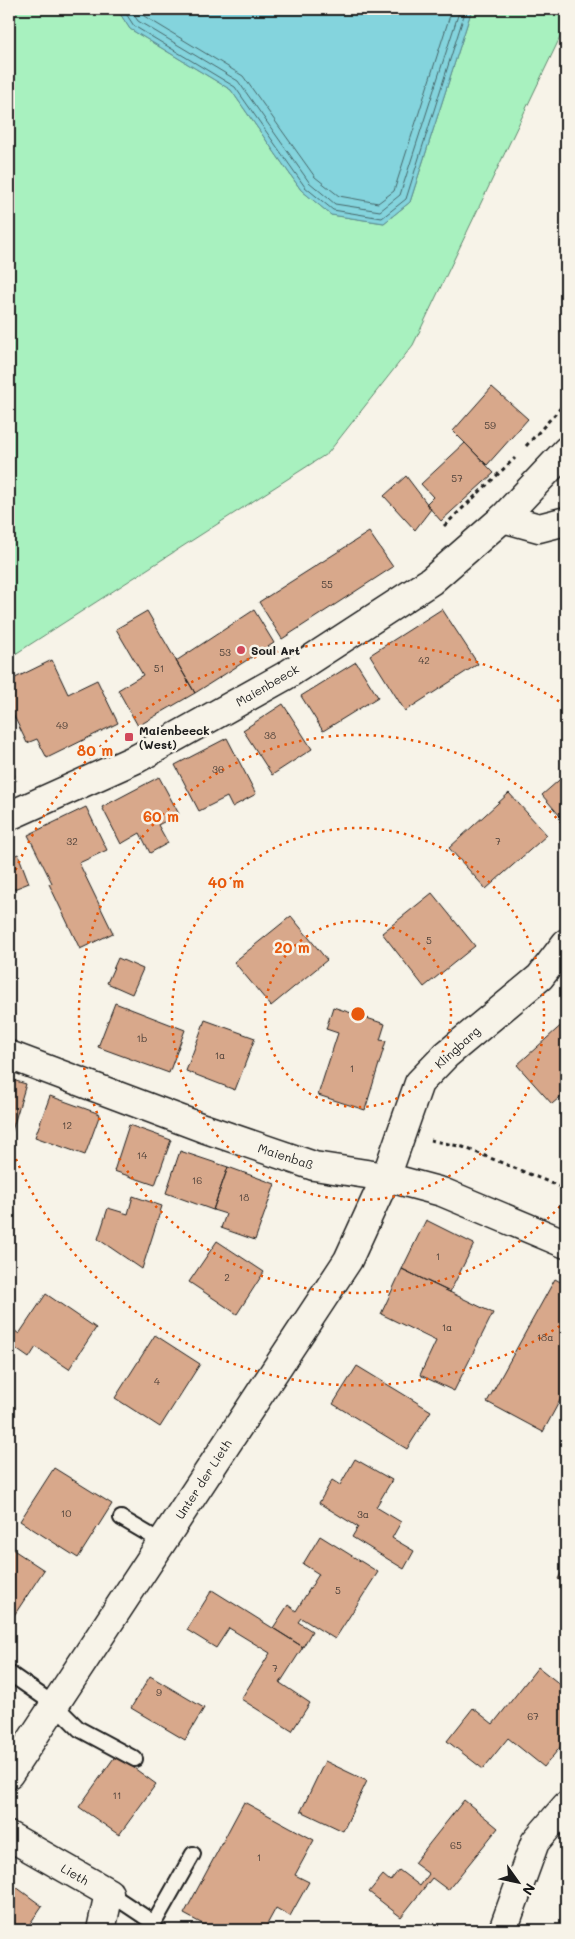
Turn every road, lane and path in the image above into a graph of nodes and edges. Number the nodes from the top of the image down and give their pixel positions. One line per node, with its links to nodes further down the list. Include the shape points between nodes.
1 (566, 402): 2 (path)
2 (523, 450)
3 (566, 452): 5 (street, Maienbeeck)
4 (517, 456): 7 (path)
5 (503, 518): 6 (street, via 539,528); 8 (street, Maienbeeck, via 431,581 285,676 138,758)
6 (566, 521)
7 (443, 528)
8 (9, 816)
9 (566, 943): 12 (street, Klingbarg, via 540,977 446,1055 419,1084)
10 (9, 1055): 12 (street, Maienbaß, via 314,1166)
11 (422, 1138): 13 (path, via 463,1147)
12 (386, 1177): 14 (street, Maienbaß, via 442,1192); 16 (street, Unter der Lieth, via 348,1260)
13 (566, 1189)
14 (566, 1244)
15 (121, 1518): 16 (lane)
16 (162, 1542): 18 (street, Unter der Lieth)
17 (9, 1673): 18 (lane)
18 (55, 1705): 19 (lane, via 79,1729); 20 (street, Unter der Lieth)
19 (135, 1758)
20 (9, 1774)
21 (566, 1806): 26 (street, via 535,1842)
22 (9, 1836): 24 (street, Lieth)
23 (193, 1854): 24 (lane, via 154,1923)
24 (109, 1893): 25 (street)
25 (101, 1930)
26 (503, 1930)

